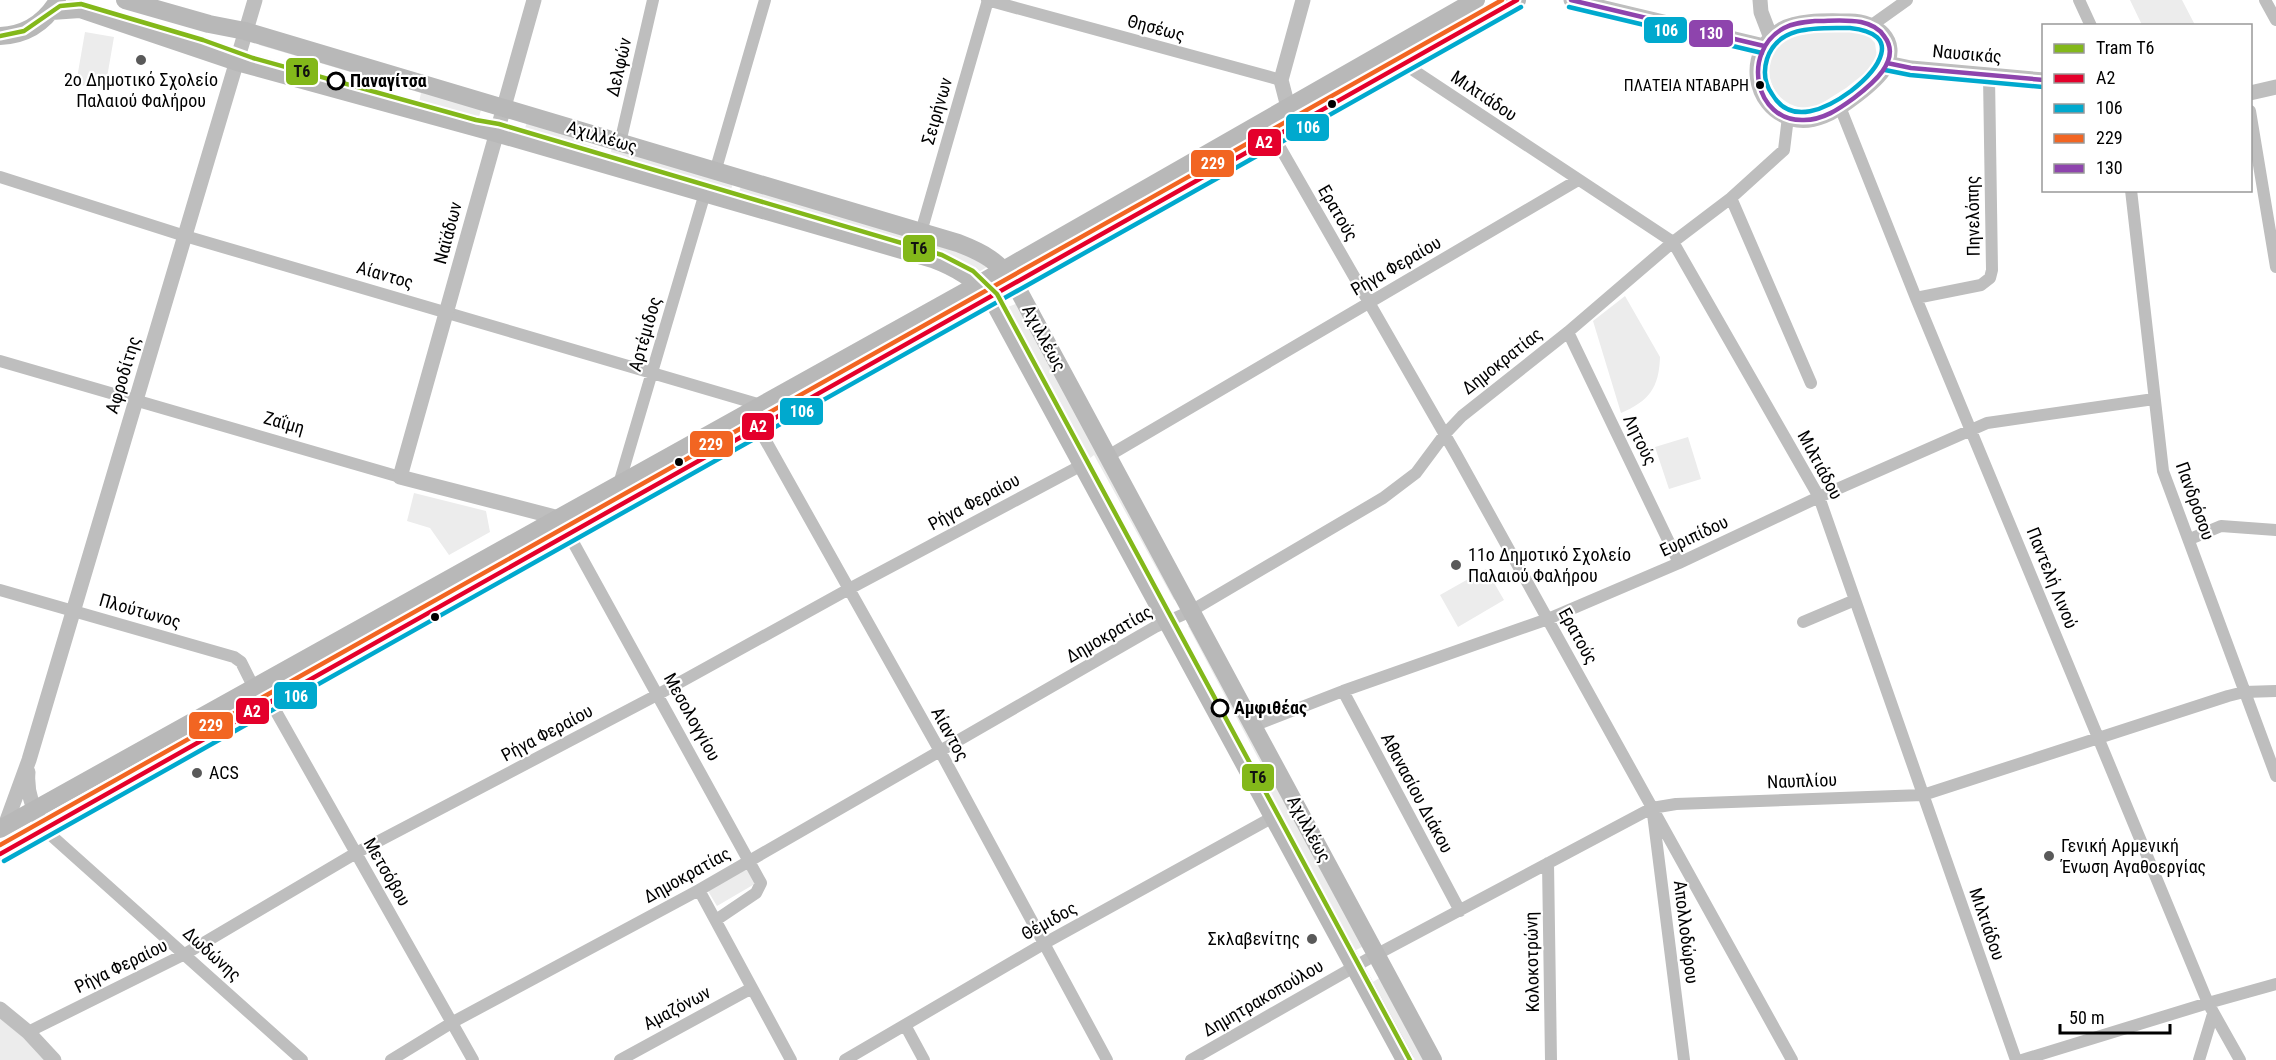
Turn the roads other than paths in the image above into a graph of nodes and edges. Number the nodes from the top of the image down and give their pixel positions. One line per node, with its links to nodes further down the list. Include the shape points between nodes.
1 (125, 0): 19 (main road, Αχιλλέως)
2 (255, 0): 19 (street, Αφροδίτης)
3 (534, 0): 30 (street, Ναϊάδων)
4 (652, 0): 37 (street, Δελφών)
5 (765, 0): 38 (street)
6 (988, 0): 26 (street, Θησέως); 44 (street, Σειρήνων)
7 (1303, 0): 26 (street)
8 (1476, 0): 31 (main road)
9 (1517, 0): 24 (main road)
10 (1571, 0): 21 (street)
11 (1760, 0): 21 (street)
12 (1907, 0): 18 (street)
13 (2079, 0): 17 (street)
14 (2265, 0): 16 (street)
15 (54, 6): 20 (main road, via 43,20 24,32); 22 (main road, Αχιλλέως, via 80,9)
16 (2276, 20)
17 (2090, 24)
18 (1872, 25): 21 (street, via 1848,21 1800,24 1785,28); 23 (street, via 1887,41)
19 (246, 31): 22 (street, Αφροδίτης); 30 (main road, Αχιλλέως)
20 (0, 36)
21 (1767, 42): 33 (street, via 1757,65 1758,86 1771,106)
22 (237, 62): 35 (main road, Αχιλλέως); 45 (street, Αφροδίτης)
23 (1887, 63): 25 (street, Ναυσικάς); 32 (street, via 1876,79)
24 (1404, 64): 36 (main road); 40 (street, Μιλτιάδου)
25 (1989, 76): 27 (street, Ναυσικάς); 51 (street, Πηνελόπης, via 1990,278 1982,285)
26 (1281, 80): 31 (street)
27 (2042, 80)
28 (2276, 87): 29 (street)
29 (2252, 93)
30 (504, 107): 35 (street, Ναϊάδων); 37 (main road, Αχιλλέως)
31 (1288, 107): 48 (main road)
32 (1840, 107): 33 (street, via 1816,119); 51 (street, Παντελή Λινού)
33 (1788, 117): 43 (street, Δημοκρατίας, via 1784,150)
34 (2252, 123): 47 (street)
35 (496, 133): 42 (main road, Αχιλλέως); 53 (street, Ναϊάδων)
36 (1274, 138): 49 (main road); 52 (street, Ερατούς)
37 (620, 143): 38 (main road, Αχιλλέως)
38 (715, 172): 44 (main road, Αχιλλέως)
39 (0, 177): 45 (street, Αίαντος)
40 (1578, 180): 46 (street, Μιλτιάδου); 52 (street, Ρήγα Φεραίου)
41 (2131, 192): 58 (street, Πανδρόσου)
42 (705, 193): 50 (main road, Αχιλλέως, via 933,259 953,267); 56 (street, Αρτέμιδος)
43 (1731, 198): 46 (street, Δημοκρατίας); 57 (street)
44 (921, 232): 48 (main road, Αχιλλέως, via 973,248)
45 (185, 236): 53 (street, Αίαντος); 59 (street, Αφροδίτης)
46 (1673, 242): 54 (street, Δημοκρατίας); 68 (street, Μιλτιάδου)
47 (2276, 267)
48 (1004, 269): 49 (main road, Αχιλλέως); 50 (main road)
49 (1015, 284): 50 (main road); 64 (main road, Αχιλλέως)
50 (985, 291): 60 (main road); 61 (main road); 65 (main road, Αχιλλέως)
51 (1916, 298): 62 (street, Παντελή Λινού)
52 (1369, 303): 63 (street, Ερατούς); 64 (street, Ρήγα Φεραίου)
53 (446, 312): 56 (street, Αίαντος); 66 (street, Ναϊάδων)
54 (1568, 332): 63 (street, Δημοκρατίας); 72 (street, Λητούς)
55 (0, 362): 59 (street, Ζαΐμη)
56 (652, 374): 60 (street, Αίαντος); 67 (street, Αρτέμιδος)
57 (1811, 383)
58 (2154, 399): 62 (street, Ευριπίδου, via 1987,423); 71 (street, Πανδρόσου, via 2163,471)
59 (136, 400): 66 (street, Ζαΐμη); 76 (street, Αφροδίτης)
60 (761, 405): 67 (main road)
61 (758, 428): 69 (main road); 73 (street, Αίαντος)
62 (1972, 430): 68 (street, Ευριπίδου); 88 (street, Παντελή Λινού)
63 (1444, 434): 77 (street, Δημοκρατίας, via 1416,473 1383,498); 78 (street, Ερατούς)
64 (1108, 456): 77 (main road, Αχιλλέως)
65 (1082, 465): 73 (street, Ρήγα Φεραίου); 79 (main road, Αχιλλέως)
66 (400, 477): 69 (street, Ζαΐμη)
67 (619, 484): 69 (main road)
68 (1819, 497): 72 (street, Ευριπίδου); 75 (street, Μιλτιάδου)
69 (564, 526): 81 (main road); 85 (street, Μεσολογγίου); 86 (main road)
70 (2276, 530): 71 (street, via 2221,526)
71 (2190, 539): 84 (street, Πανδρόσου)
72 (1679, 563): 78 (street, Ευριπίδου)
73 (849, 589): 85 (street, Ρήγα Φεραίου); 89 (street, Αίαντος)
74 (0, 590): 76 (street, Πλούτωνος)
75 (1855, 600): 80 (street); 92 (street, Μιλτιάδου)
76 (73, 610): 81 (street, Πλούτωνος, via 234,657 241,662); 90 (street, Αφροδίτης)
77 (1191, 611): 79 (street, Δημοκρατίας); 87 (main road, Αχιλλέως)
78 (1548, 619): 82 (street, Ευριπίδου); 93 (street, Ερατούς)
79 (1167, 621): 89 (street, Δημοκρατίας); 95 (main road, Αχιλλέως)
80 (1803, 622)
81 (254, 688): 94 (main road)
82 (1343, 691): 87 (street, Ευριπίδου); 103 (street, Αθανασίου Διάκου)
83 (2276, 691): 84 (street, Ναυπλίου)
84 (2244, 692): 88 (street, Ναυπλίου); 91 (street, Πανδρόσου)
85 (657, 695): 98 (street, Ρήγα Φεραίου); 100 (street, Μεσολογγίου)
86 (270, 701): 97 (main road); 98 (street, Μετσόβου)
87 (1253, 726): 107 (main road, Αχιλλέως)
88 (2098, 737): 92 (street, Ναυπλίου); 111 (street, Παντελή Λινού)
89 (940, 752): 100 (street, Δημοκρατίας); 105 (street, Αίαντος)
90 (28, 760): 94 (street, Αφροδίτης, via 26,788); 96 (street, Αφροδίτης)
91 (2276, 776)
92 (1923, 795): 93 (street, Ναυπλίου); 131 (street, Μιλτιάδου)
93 (1652, 808): 101 (street, Ναυπλίου); 129 (street, Απολλοδώρου); 130 (street, Ερατούς)
94 (34, 810): 96 (main road); 97 (street, Αφροδίτης)
95 (1273, 817): 105 (street, Θέμιδος); 108 (main road, Αχιλλέως)
96 (3, 827)
97 (44, 829): 99 (main road); 106 (street, Δωδώνης)
98 (356, 853): 106 (street, Ρήγα Φεραίου); 113 (street, Μετσόβου)
99 (0, 854)
100 (749, 861): 102 (street, Δημοκρατίας); 104 (street, Μεσολογγίου, via 762,883 756,893)
101 (1548, 863): 103 (street, Ναυπλίου); 128 (street, Κολοκοτρώνη)
102 (699, 890): 104 (street); 113 (street, Δημοκρατίας)
103 (1460, 912): 107 (street, Ναυπλίου)
104 (716, 920): 110 (street)
105 (1045, 943): 114 (street, Θέμιδος); 124 (street, Αίαντος)
106 (185, 954): 115 (street, Ρήγα Φεραίου); 117 (street, Δωδώνης)
107 (1376, 954): 108 (street, Ναυπλίου); 127 (main road, Αχιλλέως)
108 (1354, 967): 125 (street, Δημητρακοπούλου); 126 (main road, Αχιλλέως)
109 (2276, 984): 111 (street)
110 (752, 988): 120 (street, Αμαζόνων); 121 (street)
111 (2211, 1008): 132 (street); 133 (street); 134 (street, Παντελή Λινού)
112 (0, 1009): 115 (street)
113 (453, 1022): 118 (street, Δημοκρατίας); 119 (street, Μετσόβου)
114 (905, 1025): 122 (street, Θέμιδος); 123 (street)
115 (28, 1032): 116 (street)
116 (54, 1060)
117 (302, 1060)
118 (391, 1060)
119 (473, 1060)
120 (620, 1060)
121 (791, 1060)
122 (845, 1060)
123 (924, 1060)
124 (1107, 1060)
125 (1191, 1060)
126 (1405, 1060)
127 (1433, 1060)
128 (1551, 1060)
129 (1684, 1060)
130 (1792, 1060)
131 (2016, 1060)
132 (2022, 1060)
133 (2199, 1060)
134 (2240, 1060)

